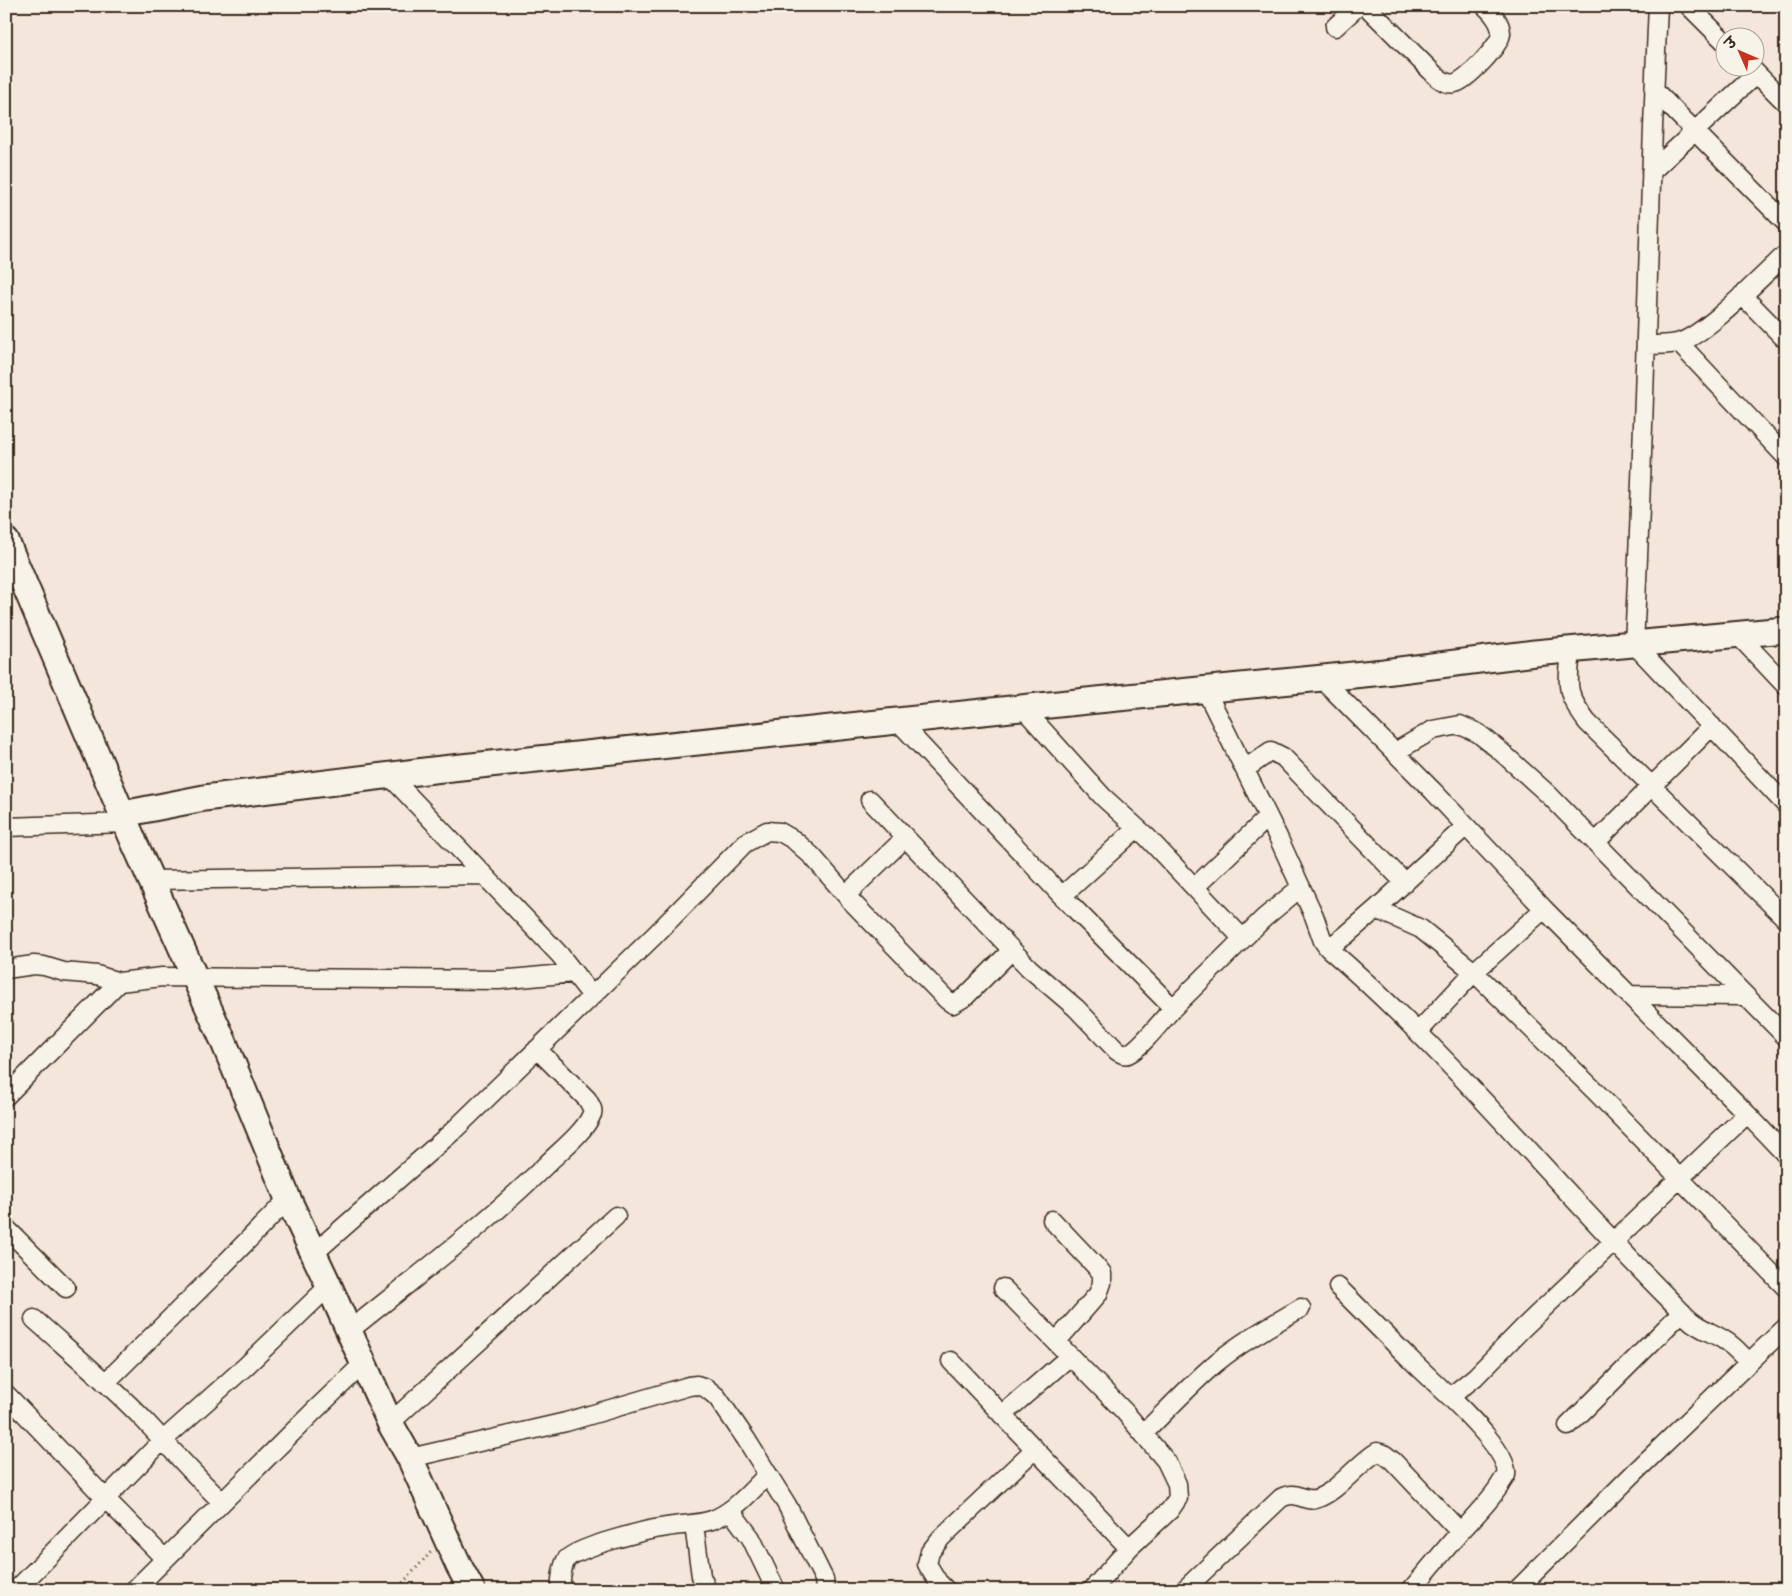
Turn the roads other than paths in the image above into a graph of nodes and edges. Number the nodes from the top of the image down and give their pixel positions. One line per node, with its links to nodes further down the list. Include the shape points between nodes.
1 (1358, 6): 6 (street)
2 (1366, 6): 3 (street, via 1438,77 1454,84 1464,79 1483,60 1502,35)
3 (1485, 6)
4 (1658, 6): 10 (street)
5 (1689, 6): 7 (street)
6 (1335, 27)
7 (1714, 31)
8 (1745, 78): 12 (street)
9 (1761, 78): 11 (street)
10 (1654, 90): 12 (street); 13 (street)
11 (1786, 103)
12 (1694, 131): 13 (street); 14 (street)
13 (1651, 172): 19 (street)
14 (1786, 223)
15 (1786, 254): 16 (street)
16 (1742, 295): 17 (street); 18 (street, via 1710,325)
17 (1786, 340)
18 (1679, 343): 19 (street); 20 (street)
19 (1646, 345): 24 (street)
20 (1786, 457)
21 (6, 541): 38 (street)
22 (1786, 630): 23 (street)
23 (1738, 634): 24 (street); 27 (street)
24 (1634, 644): 25 (street); 31 (street)
25 (1571, 650): 26 (street); 35 (street, via 1568,687 1576,707)
26 (1321, 678): 28 (street); 32 (street)
27 (1783, 680)
28 (1205, 689): 29 (street); 33 (street)
29 (1023, 708): 30 (street); 42 (street, via 1103,797)
30 (898, 721): 34 (street); 51 (street)
31 (1712, 726): 35 (street); 37 (street)
32 (1395, 752): 40 (street); 44 (street, via 1433,730 1460,725 1478,733 1549,794)
33 (1245, 769): 39 (street); 47 (street, via 1271,751 1283,757)
34 (389, 775): 38 (street); 45 (street)
35 (1652, 787): 44 (street); 54 (street)
36 (870, 800): 43 (street)
37 (1786, 805)
38 (120, 808): 41 (street); 46 (street)
39 (1268, 817): 48 (street); 49 (street)
40 (1466, 826): 47 (street); 53 (street)
41 (6, 827)
42 (1137, 828): 48 (street); 51 (street)
43 (905, 838): 50 (street); 57 (street)
44 (1596, 842): 65 (street)
45 (484, 875): 46 (street); 60 (street)
46 (152, 880): 61 (street)
47 (1405, 883): 52 (street)
48 (1195, 887): 55 (street)
49 (1301, 887): 55 (street); 56 (street)
50 (846, 895): 57 (street, via 953,1004 965,997); 64 (street, via 794,840 780,832 767,831 745,843)
51 (1062, 896): 66 (street)
52 (1376, 909): 56 (street); 59 (street, via 1421,929)
53 (1544, 909): 59 (street); 63 (street)
54 (1786, 919)
55 (1243, 939): 66 (street)
56 (1328, 948): 67 (street)
57 (1012, 950): 66 (street, via 1123,1055 1140,1045)
58 (6, 969): 62 (street, via 44,966)
59 (1474, 972): 67 (street); 73 (street)
60 (574, 974): 61 (street, via 499,980); 64 (street)
61 (195, 976): 62 (street); 74 (street)
62 (119, 982): 70 (street)
63 (1629, 995): 65 (street); 71 (street)
64 (592, 996): 69 (street)
65 (1745, 996): 68 (street)
66 (1173, 1008)
67 (1418, 1032): 78 (street)
68 (1786, 1037)
69 (537, 1049): 79 (street, via 452,1132); 89 (street, via 587,1099 593,1108 592,1115 577,1135 532,1179)
70 (6, 1096)
71 (1746, 1114): 72 (street); 73 (street)
72 (1786, 1155)
73 (1678, 1178): 78 (street); 84 (street)
74 (288, 1199): 79 (street); 95 (street)
75 (616, 1216): 99 (street)
76 (1052, 1220): 90 (street, via 1102,1273 1098,1294)
77 (6, 1228): 82 (street)
78 (1612, 1242): 86 (street); 97 (street, via 1475,1377)
79 (314, 1253): 80 (street)
80 (329, 1286): 89 (street); 102 (street)
81 (1338, 1286): 97 (street)
82 (66, 1288)
83 (1003, 1288): 90 (street)
84 (1786, 1288)
85 (1301, 1308): 101 (street, via 1217,1362)
86 (1682, 1312): 93 (street, via 1691,1321 1728,1342); 100 (street)
87 (34, 1319): 95 (street)
88 (1786, 1327): 93 (street)
89 (349, 1331): 94 (street)
90 (1056, 1342): 91 (street)
91 (1070, 1356): 98 (street); 101 (street)
92 (951, 1361): 98 (street)
93 (1750, 1362): 124 (street)
94 (364, 1364): 99 (street); 107 (street)
95 (105, 1383): 102 (street)
96 (6, 1394): 106 (street)
97 (1450, 1397): 110 (street, via 1498,1451 1506,1475 1492,1497)
98 (1002, 1415): 103 (street)
99 (390, 1422): 104 (street)
100 (1568, 1426)
101 (1143, 1434): 111 (street, via 1166,1460 1177,1484 1178,1498 1170,1510)
102 (162, 1441): 106 (street); 107 (street)
103 (1035, 1449): 111 (street); 120 (street, via 930,1552 928,1564)
104 (410, 1458): 105 (street, via 566,1422 697,1385 717,1397); 115 (street)
105 (768, 1474): 108 (street); 119 (street, via 824,1579)
106 (106, 1499): 112 (street); 113 (street)
107 (222, 1502): 112 (street)
108 (730, 1510): 109 (street, via 714,1520); 118 (street, via 751,1538)
109 (694, 1525): 116 (street, via 667,1527 574,1553 566,1559); 117 (street)
110 (1460, 1532): 122 (street, via 1393,1461 1377,1452 1316,1500 1295,1494 1281,1498); 123 (street)
111 (1129, 1548): 121 (street)
112 (165, 1559): 114 (street)
113 (14, 1586)
114 (134, 1590)
115 (472, 1590)
116 (560, 1590)
117 (706, 1590)
118 (776, 1590)
119 (825, 1590)
120 (946, 1590)
121 (1092, 1590)
122 (1184, 1590)
123 (1411, 1590)
124 (1517, 1590)

